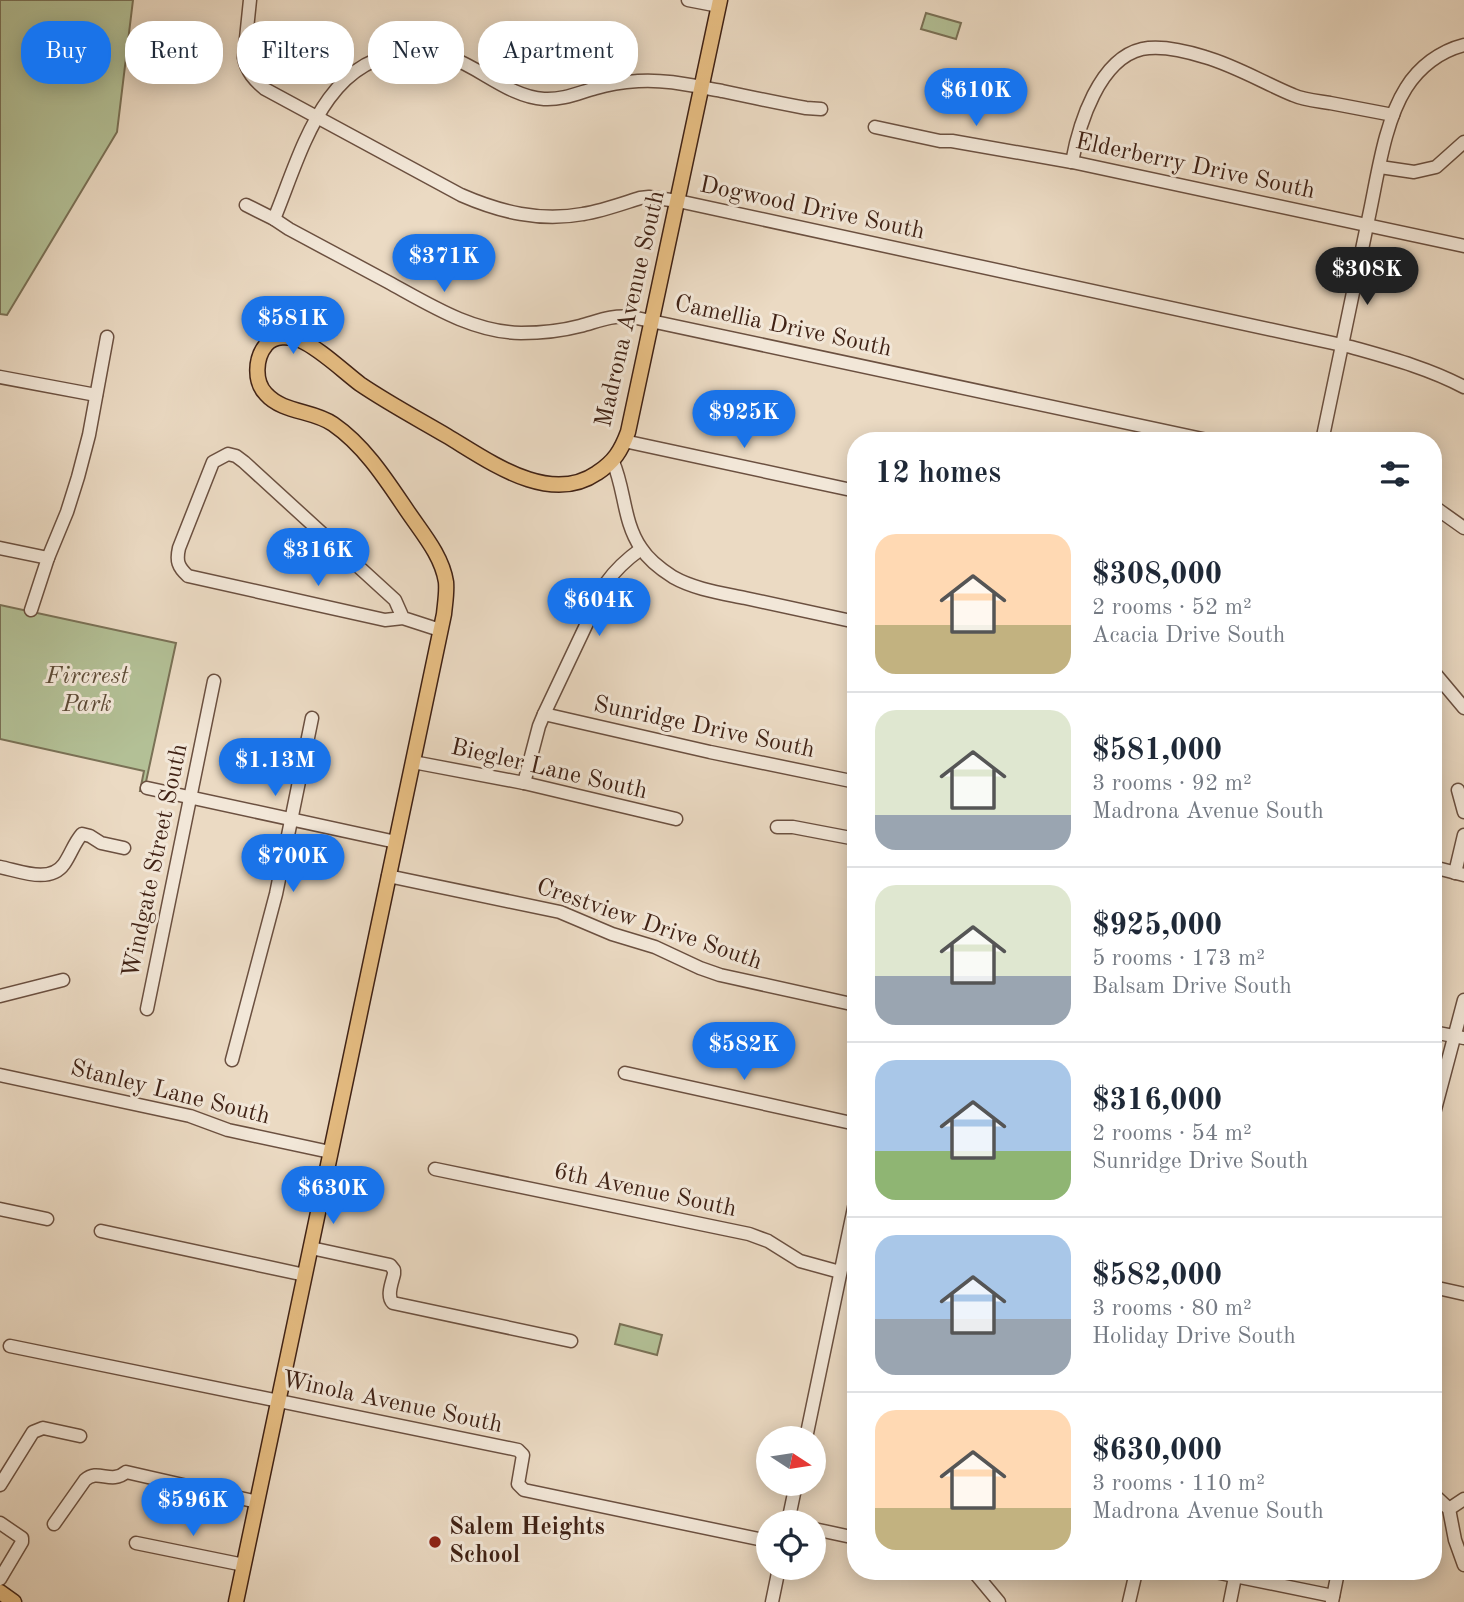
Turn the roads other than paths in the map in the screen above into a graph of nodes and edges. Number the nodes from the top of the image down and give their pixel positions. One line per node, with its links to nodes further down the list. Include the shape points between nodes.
1 (250, 0): 8 (street, Dogwood Drive South, via 246,67 265,89)
2 (688, 0): 3 (street)
3 (720, 3): 5 (main road, Madrona Avenue South)
4 (1464, 45): 7 (street, via 1424,67 1406,88)
5 (702, 87): 6 (street); 8 (street, via 638,81 566,98 541,99 438,54 399,54 368,63 352,74); 13 (main road, Madrona Avenue South)
6 (821, 109)
7 (1393, 115): 11 (street, via 1295,96 1204,56 1142,49 1120,61 1094,93); 12 (street)
8 (317, 117): 13 (street, Dogwood Drive South, via 461,195 506,212 582,215 640,198); 15 (street)
9 (875, 127): 11 (street, Elderberry Drive South)
10 (1464, 142): 12 (street, via 1436,167 1414,172)
11 (1072, 162): 16 (street, Elderberry Drive South)
12 (1380, 167): 16 (street)
13 (678, 201): 18 (main road, Madrona Avenue South); 20 (street, Dogwood Drive South)
14 (246, 205): 15 (street, Camellia Drive South)
15 (274, 219): 18 (street, Camellia Drive South, via 440,310 487,328 545,332 607,317)
16 (1367, 226): 17 (street, Elderberry Drive South); 20 (street)
17 (1464, 246)
18 (652, 320): 24 (street, Camellia Drive South); 26 (main road, Madrona Avenue South)
19 (107, 337): 23 (street)
20 (1342, 345): 22 (street, Dogwood Drive South, via 1442,375); 25 (street)
21 (0, 377): 23 (street)
22 (1464, 387)
23 (96, 395): 33 (street, via 78,477)
24 (1170, 432)
25 (1324, 432)
26 (624, 441): 27 (main road, Madrona Avenue South); 28 (street)
27 (613, 462): 32 (street); 37 (main road, Madrona Avenue South, via 574,484 533,481 401,409 303,341 280,337 267,343 257,371 260,387 282,405 324,419 348,436 384,477 434,550 446,582)
28 (847, 489)
29 (1442, 512): 30 (street)
30 (1464, 528)
31 (0, 548): 33 (street)
32 (641, 549): 36 (street, via 673,577 704,589); 41 (street, via 606,583)
33 (48, 558): 34 (street)
34 (31, 610)
35 (403, 618): 35 (street, via 385,620 188,576 178,565 179,548 213,462 228,454 244,462 395,600); 37 (street)
36 (847, 620)
37 (440, 630): 43 (main road, Madrona Avenue South)
38 (214, 681): 48 (street, Windgate Street South)
39 (1442, 682): 40 (street)
40 (1464, 708)
41 (544, 714): 44 (street, Sunridge Drive South); 45 (street)
42 (312, 718): 50 (street)
43 (413, 762): 45 (street, Biegler Lane South); 55 (main road, Madrona Avenue South)
44 (847, 780)
45 (524, 783): 51 (street, Biegler Lane South)
46 (147, 788): 48 (street)
47 (1458, 789): 49 (street)
48 (191, 798): 50 (street); 65 (street, Windgate Street South)
49 (1464, 812)
50 (292, 819): 55 (street); 67 (street)
51 (676, 819)
52 (777, 827): 54 (street)
53 (1464, 835): 59 (street)
54 (847, 837)
55 (396, 842): 60 (main road, Madrona Avenue South)
56 (124, 848): 57 (street, via 82,834 53,874)
57 (0, 867)
58 (1442, 869): 59 (street)
59 (1459, 874)
60 (388, 876): 64 (street, Crestview Drive South, via 560,912 720,975); 72 (main road, Madrona Avenue South)
61 (63, 980): 62 (street)
62 (0, 996)
63 (1464, 1000): 66 (street)
64 (847, 1003)
65 (147, 1009)
66 (1459, 1037): 70 (street)
67 (232, 1059)
68 (625, 1073): 71 (street)
69 (0, 1075): 72 (street, Stanley Lane South)
70 (1442, 1089)
71 (847, 1122)
72 (330, 1152): 78 (main road, Madrona Avenue South)
73 (435, 1169): 79 (street, 6th Avenue South, via 749,1234 800,1261)
74 (0, 1209): 75 (street)
75 (47, 1219)
76 (101, 1230): 80 (street)
77 (847, 1240): 79 (street)
78 (310, 1248): 80 (main road, Madrona Avenue South); 83 (street, via 390,1265 394,1274 389,1297 393,1303)
79 (840, 1272): 86 (street)
80 (305, 1275): 85 (main road, Madrona Avenue South)
81 (1442, 1289): 82 (street)
82 (1464, 1294)
83 (571, 1341)
84 (10, 1346): 85 (street, Winola Avenue South)
85 (278, 1401): 90 (main road, Madrona Avenue South); 97 (street, Winola Avenue South, via 518,1450 523,1455 518,1484 524,1490)
86 (808, 1426)
87 (80, 1436): 88 (street, via 43,1428 33,1432)
88 (0, 1485)
89 (1464, 1499): 92 (street)
90 (257, 1502): 94 (street, via 126,1472 113,1478 89,1475); 99 (main road, Madrona Avenue South)
91 (1442, 1502): 92 (street)
92 (1449, 1509): 100 (street)
93 (0, 1522): 101 (street, via 22,1542)
94 (54, 1524)
95 (826, 1532): 96 (street)
96 (847, 1536)
97 (756, 1538)
98 (136, 1543): 99 (street)
99 (244, 1565): 111 (main road, Madrona Avenue South)
100 (1464, 1565)
101 (0, 1579)
102 (777, 1580): 112 (street)
103 (981, 1580): 113 (street)
104 (1134, 1580): 114 (street)
105 (1235, 1580): 115 (street)
106 (1259, 1580): 109 (street)
107 (1337, 1580): 109 (street)
108 (0, 1592): 110 (main road)
109 (1333, 1599)
110 (14, 1602)
111 (236, 1602)
112 (772, 1602)
113 (999, 1602)
114 (1129, 1602)
115 (1230, 1602)

